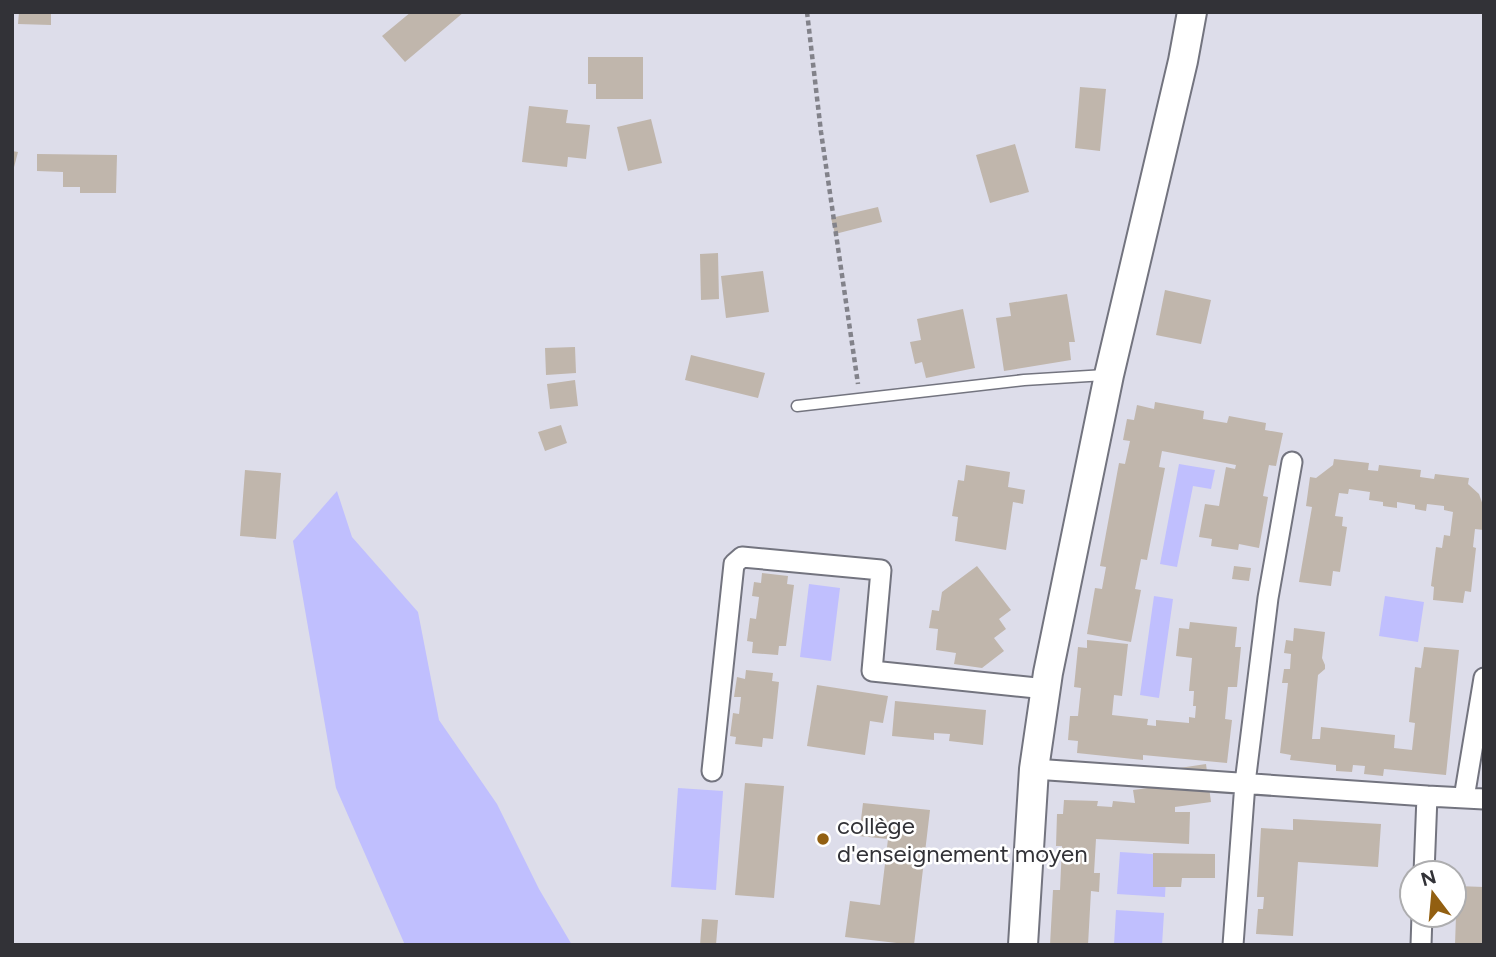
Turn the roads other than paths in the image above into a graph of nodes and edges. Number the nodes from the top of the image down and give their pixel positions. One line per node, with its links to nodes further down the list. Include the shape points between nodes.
1 (1192, 12): 2 (main road)
2 (1109, 374): 3 (lane); 6 (main road)
3 (797, 407)
4 (1292, 462): 9 (street, via 1268,598)
5 (1484, 678): 11 (street)
6 (1046, 688): 7 (main road); 8 (street, via 872,671 881,570 743,557 734,564)
7 (1034, 769): 9 (street); 13 (main road)
8 (712, 771)
9 (1245, 783): 10 (street); 14 (street)
10 (1427, 796): 11 (street); 12 (street)
11 (1474, 798)
12 (1425, 859)
13 (1023, 945)
14 (1233, 945)

